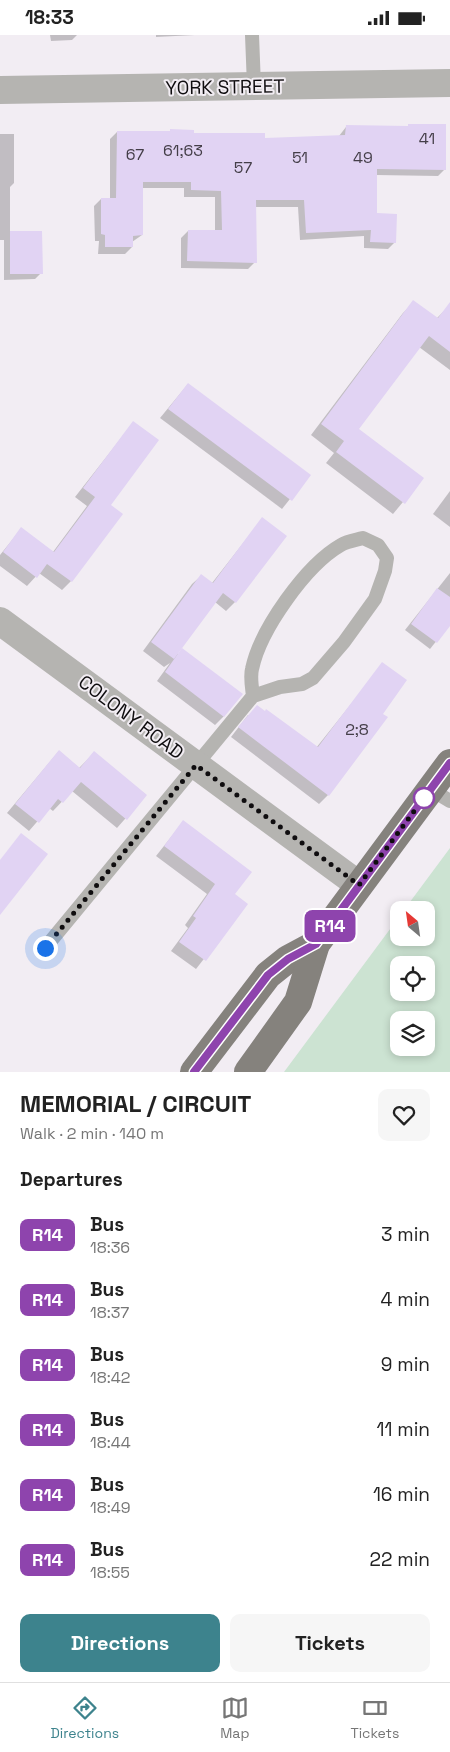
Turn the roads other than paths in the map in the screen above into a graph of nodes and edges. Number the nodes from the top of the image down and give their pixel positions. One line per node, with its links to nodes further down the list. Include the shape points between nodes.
1 (252, 35): 3 (lane)
2 (450, 83): 3 (street, YORK STREET)
3 (254, 86): 4 (street, YORK STREET)
4 (0, 90)
5 (0, 621): 8 (street, COLONY ROAD)
6 (253, 696): 6 (lane, via 302,684 313,678 344,642 375,599 385,571 388,558 378,545 363,538 342,544 314,565 284,604 260,647 252,670); 8 (lane)
7 (450, 763): 9 (main road)
8 (196, 765): 10 (street, COLONY ROAD); 12 (lane)
9 (440, 795): 10 (main road)
10 (359, 885): 11 (main road)
11 (316, 944): 13 (main road, via 288,959 268,975); 14 (main road, via 298,1001)
12 (45, 948)
13 (194, 1072)
14 (248, 1072)

